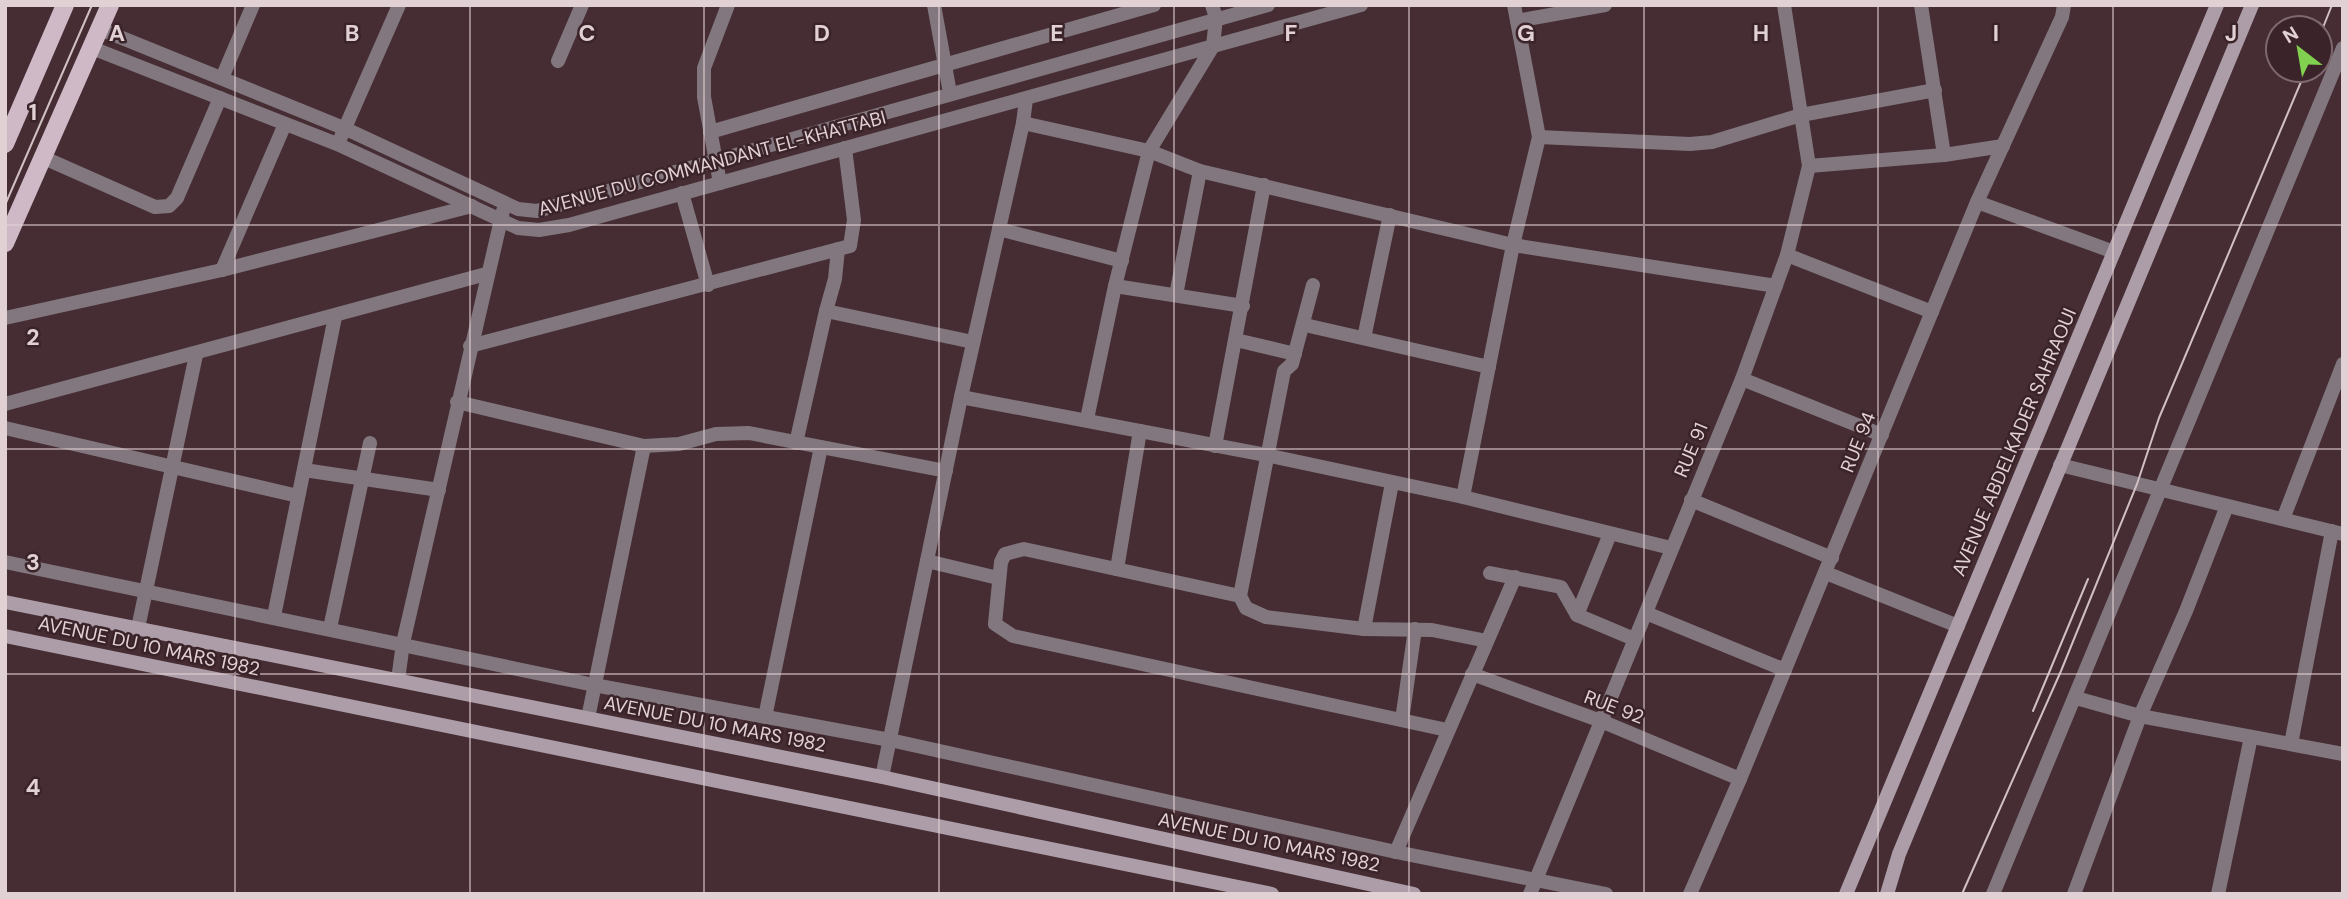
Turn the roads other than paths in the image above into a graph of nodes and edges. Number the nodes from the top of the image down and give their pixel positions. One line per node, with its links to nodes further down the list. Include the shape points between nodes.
1 (65, 5): 38 (main road)
2 (110, 5): 21 (main road)
3 (253, 5): 27 (street)
4 (399, 5): 35 (street)
5 (582, 5): 25 (street)
6 (739, 5): 18 (street)
7 (934, 5): 26 (street)
8 (1154, 5): 26 (street)
9 (1268, 5): 19 (street, AVENUE DU COMMANDANT EL-KHATTABI)
10 (1361, 5): 22 (street, AVENUE DU COMMANDANT EL-KHATTABI)
11 (1514, 5): 20 (street)
12 (1605, 5): 20 (street)
13 (1784, 5): 32 (street, RUE 91)
14 (1922, 5): 28 (street)
15 (2064, 5): 40 (street, RUE 94)
16 (2217, 5): 60 (main road, AVENUE ABDELKADER SAHRAOUI)
17 (2252, 5): 98 (main road)
18 (726, 10): 36 (street, via 704,68)
19 (1214, 12): 22 (street); 29 (street, AVENUE DU COMMANDANT EL-KHATTABI)
20 (1517, 21): 37 (street)
21 (100, 29): 23 (main road); 27 (street, AVENUE DU COMMANDANT EL-KHATTABI)
22 (1213, 46): 31 (street, AVENUE DU COMMANDANT EL-KHATTABI); 42 (street)
23 (92, 48): 30 (street, AVENUE DU COMMANDANT EL-KHATTABI); 44 (main road)
24 (2343, 48): 105 (street)
25 (558, 61)
26 (946, 64): 29 (street); 36 (street)
27 (222, 78): 35 (street, AVENUE DU COMMANDANT EL-KHATTABI)
28 (1935, 90): 32 (street); 43 (street)
29 (950, 93): 45 (street, AVENUE DU COMMANDANT EL-KHATTABI)
30 (220, 99): 34 (street, AVENUE DU COMMANDANT EL-KHATTABI); 44 (street, via 177,198 169,206 155,207)
31 (1026, 99): 33 (street); 41 (street, AVENUE DU COMMANDANT EL-KHATTABI)
32 (1801, 115): 37 (street, via 1701,143); 46 (street, RUE 91)
33 (1023, 123): 42 (street); 56 (street)
34 (285, 124): 39 (street, AVENUE DU COMMANDANT EL-KHATTABI); 63 (street)
35 (346, 129): 39 (street); 52 (street, AVENUE DU COMMANDANT EL-KHATTABI)
36 (710, 132): 45 (street)
37 (1539, 137): 58 (street)
38 (5, 144)
39 (337, 144): 53 (street, AVENUE DU COMMANDANT EL-KHATTABI)
40 (2003, 146): 43 (street); 51 (street, RUE 94)
41 (845, 148): 48 (street, AVENUE DU COMMANDANT EL-KHATTABI); 59 (street, via 854,234 852,244)
42 (1149, 151): 47 (street); 62 (street)
43 (1944, 155): 46 (street)
44 (41, 157): 57 (main road)
45 (715, 162): 48 (street); 52 (street, AVENUE DU COMMANDANT EL-KHATTABI, via 559,207 537,211)
46 (1809, 166): 61 (street, RUE 91)
47 (1200, 171): 49 (street); 69 (street)
48 (720, 183): 50 (street, AVENUE DU COMMANDANT EL-KHATTABI)
49 (1264, 185): 54 (street); 70 (street)
50 (682, 193): 55 (street, AVENUE DU COMMANDANT EL-KHATTABI, via 539,230); 65 (street)
51 (1977, 202): 60 (street); 72 (street, RUE 94)
52 (506, 203): 55 (street)
53 (472, 206): 55 (street, AVENUE DU COMMANDANT EL-KHATTABI); 63 (street)
54 (1390, 215): 58 (street); 76 (street)
55 (500, 220): 64 (street)
56 (999, 229): 62 (street); 78 (street)
57 (5, 243)
58 (1513, 245): 68 (street); 83 (street)
59 (838, 249): 65 (street); 71 (street)
60 (2114, 252): 128 (main road, AVENUE ABDELKADER SAHRAOUI)
61 (1787, 255): 68 (street, RUE 91); 72 (street)
62 (1122, 261): 67 (street)
63 (222, 270): 74 (street)
64 (486, 274): 73 (street); 79 (street)
65 (708, 285): 79 (street)
66 (1313, 285): 75 (street)
67 (1115, 286): 69 (street); 88 (street)
68 (1776, 286): 84 (street, RUE 91)
69 (1176, 295): 70 (street)
70 (1243, 306): 77 (street)
71 (826, 311): 78 (street); 93 (street)
72 (1932, 312): 91 (street, RUE 94)
73 (335, 317): 81 (street); 100 (street)
74 (5, 318)
75 (1304, 325): 76 (street); 80 (street)
76 (1364, 338): 83 (street)
77 (1236, 340): 80 (street); 95 (street)
78 (973, 342): 85 (street)
79 (470, 346): 86 (street)
80 (1295, 354): 97 (street, via 1284,371)
81 (196, 355): 87 (street); 99 (street)
82 (2343, 364): 110 (street)
83 (1489, 367): 107 (street)
84 (1742, 379): 91 (street); 108 (street, RUE 91)
85 (961, 397): 88 (street); 101 (street)
86 (457, 402): 94 (street); 104 (street)
87 (5, 404)
88 (1087, 419): 90 (street)
89 (5, 428): 99 (street)
90 (1140, 431): 95 (street); 117 (street)
91 (1882, 435): 114 (street, RUE 94)
92 (370, 443): 102 (street)
93 (796, 443): 94 (street, via 749,433); 96 (street)
94 (644, 446): 140 (street)
95 (1215, 446): 97 (street)
96 (821, 447): 101 (street); 143 (street)
97 (1266, 455): 103 (street); 123 (street)
98 (2060, 465): 105 (street); 161 (main road, via 1899,854)
99 (173, 469): 106 (street); 122 (street)
100 (304, 470): 102 (street); 106 (street)
101 (946, 471): 115 (street)
102 (362, 478): 104 (street); 130 (street)
103 (1392, 483): 107 (street); 131 (street)
104 (439, 490): 136 (street)
105 (2159, 490): 109 (street); 141 (street)
106 (298, 496): 127 (street)
107 (1463, 497): 112 (street)
108 (1691, 500): 113 (street, RUE 91); 114 (street)
109 (2227, 506): 110 (street); 142 (street)
110 (2283, 519): 111 (street)
111 (2337, 532): 150 (street)
112 (1610, 534): 113 (street); 126 (street)
113 (1671, 548): 125 (street, RUE 91)
114 (1832, 558): 119 (street, RUE 94)
115 (927, 561): 121 (street); 149 (street)
116 (5, 562): 122 (street)
117 (1117, 569): 121 (street, via 1024,549 1005,554); 123 (street)
118 (1490, 573): 120 (street)
119 (1826, 573): 128 (street); 137 (street, RUE 94)
120 (1514, 577): 126 (street, via 1561,587); 135 (street)
121 (999, 578): 145 (street, via 995,624 1013,636)
122 (147, 590): 127 (street); 129 (street)
123 (1240, 596): 131 (street, via 1254,614)
124 (5, 602): 129 (main road, AVENUE DU 10 MARS 1982)
125 (1646, 613): 134 (street, RUE 91); 137 (street)
126 (1577, 615): 134 (street)
127 (274, 616): 130 (street)
128 (1958, 626): 160 (main road, AVENUE ABDELKADER SAHRAOUI)
129 (138, 628): 139 (main road, AVENUE DU 10 MARS 1982)
130 (330, 628): 136 (street)
131 (1364, 629): 132 (street)
132 (1415, 629): 135 (street); 145 (street)
133 (5, 636): 156 (main road, AVENUE DU 10 MARS 1982)
134 (1634, 639): 146 (street, RUE 91)
135 (1486, 641): 138 (street)
136 (403, 643): 139 (street); 140 (street)
137 (1785, 670): 153 (street, RUE 94)
138 (1472, 674): 146 (street, RUE 92); 147 (street)
139 (398, 680): 144 (main road, AVENUE DU 10 MARS 1982)
140 (594, 685): 143 (street); 144 (street)
141 (2076, 698): 142 (street); 162 (street)
142 (2140, 716): 148 (street); 163 (street)
143 (765, 717): 149 (street)
144 (587, 718): 152 (main road, AVENUE DU 10 MARS 1982)
145 (1402, 720): 147 (street)
146 (1601, 721): 153 (street, RUE 92); 155 (street, RUE 91)
147 (1447, 730): 154 (street)
148 (2251, 737): 150 (street); 164 (street)
149 (890, 740): 152 (street); 154 (street)
150 (2291, 744): 151 (street)
151 (2343, 754)
152 (882, 777): 157 (main road, AVENUE DU 10 MARS 1982)
153 (1740, 779): 159 (street, RUE 94)
154 (1396, 852): 155 (street)
155 (1532, 887): 158 (street)
156 (1272, 894)
157 (1414, 894)
158 (1606, 894)
159 (1690, 894)
160 (1846, 894)
161 (1887, 894)
162 (1993, 894)
163 (2074, 894)
164 (2218, 894)

